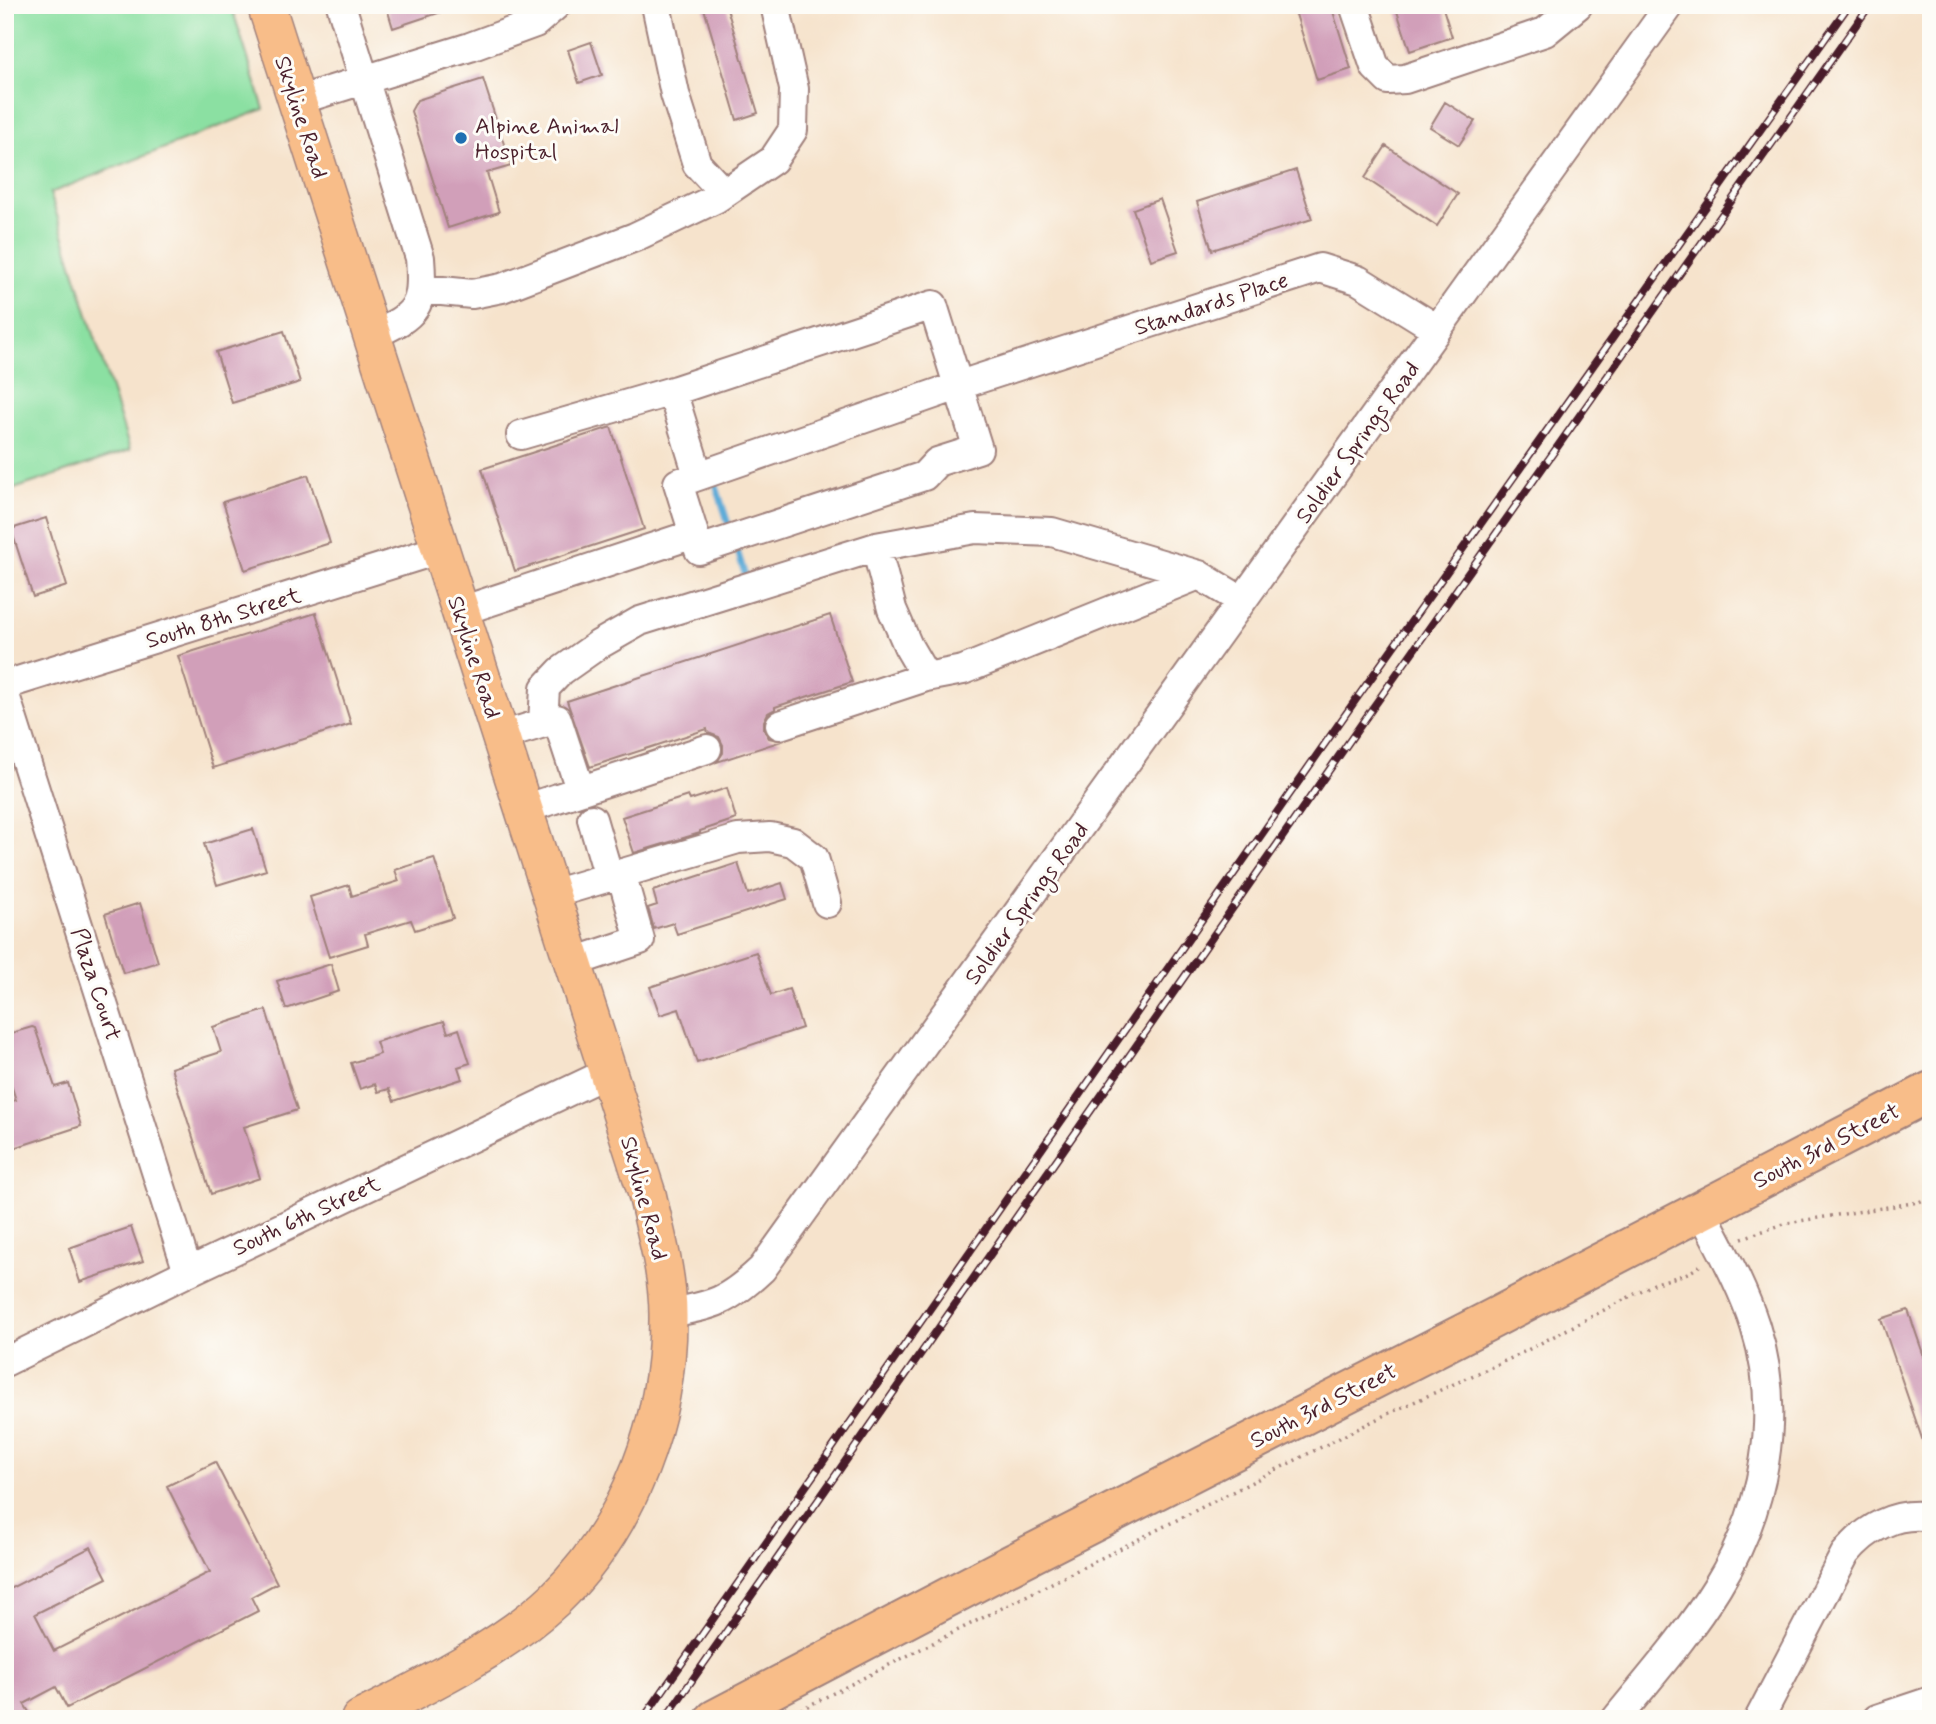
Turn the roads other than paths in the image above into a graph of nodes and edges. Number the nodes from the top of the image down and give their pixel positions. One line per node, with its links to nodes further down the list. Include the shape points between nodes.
1 (265, 5): 10 (main road, Skyline Road)
2 (341, 5): 9 (street)
3 (556, 5): 9 (street, via 534,23)
4 (656, 5): 11 (street, via 675,94 697,164)
5 (775, 5): 11 (street, via 794,89 793,130 774,160)
6 (1354, 5): 7 (street, via 1376,67 1388,80 1405,79 1545,32)
7 (1578, 5)
8 (1670, 5): 13 (street, Soldier Springs Road)
9 (365, 80): 10 (street); 12 (street, via 420,257)
10 (296, 101): 14 (main road, Skyline Road)
11 (724, 193): 12 (street, via 635,237 502,288 472,294)
12 (422, 289): 14 (street, via 414,308 399,323)
13 (1437, 329): 15 (street, Standards Place, via 1358,280 1320,268); 23 (street, Soldier Springs Road)
14 (372, 335): 21 (main road, Skyline Road)
15 (966, 383): 16 (street, via 933,305); 18 (street, Standards Place); 19 (street, via 978,449 937,462 924,476 699,550)
16 (672, 391): 17 (street); 18 (street)
17 (521, 435)
18 (698, 475): 19 (street, via 678,482)
19 (694, 534): 24 (street)
20 (876, 547): 22 (street, via 975,529 1052,531); 25 (street, via 892,609); 28 (street, via 640,621 561,671 545,688)
21 (441, 549): 24 (main road, Skyline Road); 26 (street, South 8th Street)
22 (1199, 575): 23 (street); 25 (street, via 963,670)
23 (1242, 601): 43 (street, Soldier Springs Road, via 762,1269 719,1303)
24 (461, 611): 30 (main road, Skyline Road)
25 (926, 677): 29 (street)
26 (5, 685)
27 (5, 695): 42 (street, Plaza Court)
28 (543, 723): 30 (street); 32 (street, via 557,719)
29 (780, 725)
30 (501, 736): 33 (main road, Skyline Road)
31 (707, 749): 32 (street)
32 (580, 789): 33 (street)
33 (524, 809): 36 (main road, Skyline Road)
34 (592, 819): 35 (street)
35 (615, 875): 36 (street); 37 (street, via 738,839 770,837 793,842 814,858); 38 (street, via 640,940)
36 (552, 894): 38 (main road, Skyline Road)
37 (827, 903)
38 (574, 962): 39 (main road, Skyline Road)
39 (609, 1072): 42 (street, South 6th Street); 43 (main road, Skyline Road, via 647,1194 662,1256)
40 (1931, 1091): 41 (highway, South 3rd Street)
41 (1700, 1210): 48 (highway, South 3rd Street); 49 (street, via 1755,1326 1766,1379 1769,1428 1762,1473 1752,1511 1718,1586)
42 (188, 1272): 44 (street, South 6th Street)
43 (668, 1313): 47 (main road, via 661,1405 647,1450 628,1498 586,1564 554,1600 476,1656)
44 (5, 1362)
45 (1931, 1517): 50 (street, via 1902,1516 1859,1537 1845,1554)
46 (1931, 1701): 51 (street)
47 (360, 1719)
48 (715, 1719)
49 (1616, 1719)
50 (1759, 1719)
51 (1877, 1719)

